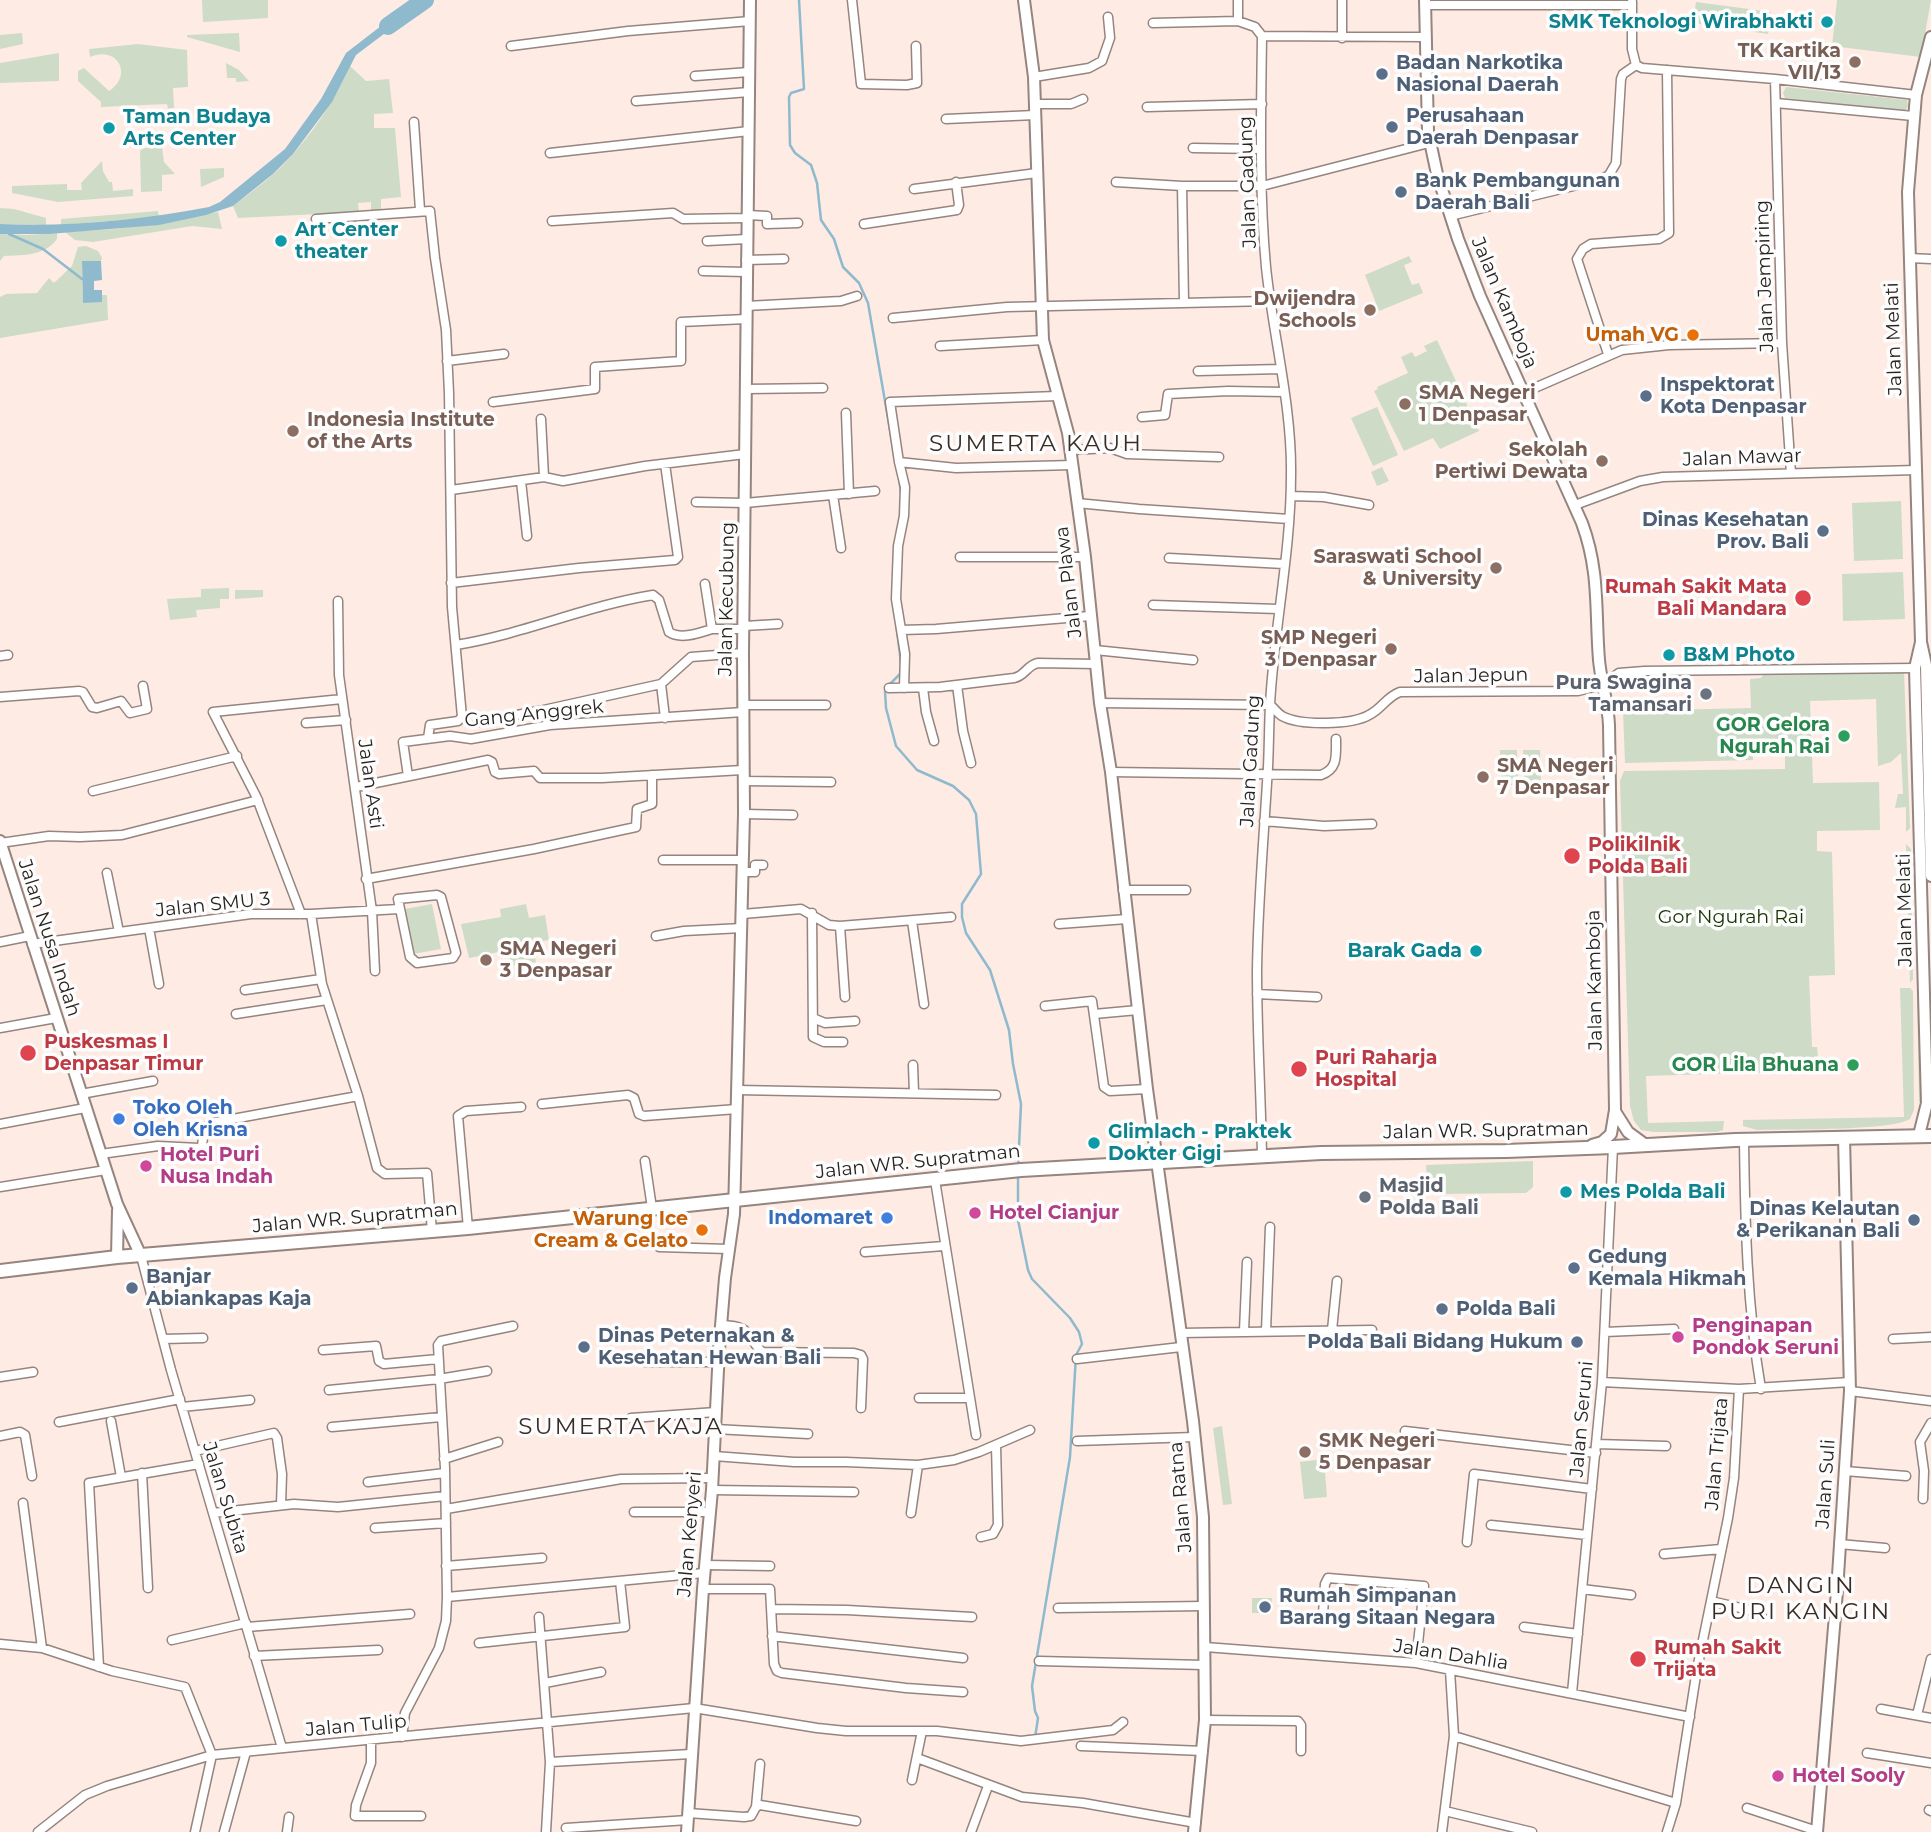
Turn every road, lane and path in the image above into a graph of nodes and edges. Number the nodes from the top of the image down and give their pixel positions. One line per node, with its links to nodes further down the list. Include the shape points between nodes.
1 (750, 0): 9 (street, Jalan Kecubung)
2 (852, 0): 17 (street, via 861,85 917,83)
3 (1024, 0): 22 (street, Jalan Plawa)
4 (1238, 0): 10 (street)
5 (1342, 0): 15 (street)
6 (1425, 2): 7 (street); 13 (street, Jalan Kamboja)
7 (1632, 3): 18 (street)
8 (1108, 17): 22 (street, via 1110,38 1102,61 1089,68)
9 (750, 21): 16 (street); 20 (street, Jalan Kecubung)
10 (1238, 21): 11 (street); 12 (street, via 1255,27)
11 (1153, 23)
12 (1262, 36): 15 (street); 29 (street, Jalan Gadung)
13 (1424, 37): 15 (street); 36 (street, Jalan Kamboja)
14 (1931, 37): 25 (street, Jalan Melati)
15 (1342, 38)
16 (511, 46)
17 (916, 46)
18 (1636, 65): 19 (street); 47 (street, via 1621,79 1616,163 1609,175)
19 (1667, 70): 23 (street); 71 (street, via 1669,233 1659,239 1591,244 1577,258)
20 (750, 72): 21 (street); 24 (street, Jalan Kecubung)
21 (695, 76)
22 (1034, 77): 31 (street, Jalan Plawa)
23 (1775, 79): 25 (street); 28 (street, Jalan Jempiring)
24 (750, 92): 27 (street); 35 (street, Jalan Kecubung)
25 (1916, 95): 32 (street, Jalan Melati)
26 (1083, 99): 31 (street)
27 (636, 101)
28 (1776, 103): 32 (street); 68 (street, Jalan Jempiring)
29 (1262, 104): 30 (street); 38 (street, Jalan Gadung)
30 (1147, 107)
31 (1035, 110): 33 (street); 40 (street, Jalan Plawa)
32 (1913, 116): 55 (street, Jalan Melati)
33 (946, 119)
34 (414, 122): 46 (street)
35 (749, 131): 39 (street); 48 (street, Jalan Kecubung)
36 (1429, 143): 44 (street); 47 (street, Jalan Kamboja)
37 (1193, 148): 38 (street)
38 (1261, 149): 44 (street, Jalan Gadung)
39 (550, 153)
40 (1037, 173): 41 (street); 64 (street, Jalan Plawa)
41 (956, 182): 45 (street); 52 (street, via 957,210)
42 (1116, 182): 43 (street)
43 (1182, 186): 44 (street); 62 (street)
44 (1262, 186): 61 (street, Jalan Gadung)
45 (914, 188)
46 (420, 210): 49 (street); 72 (street, via 430,211)
47 (1450, 216): 78 (street, Jalan Kamboja)
48 (747, 217): 50 (street, via 683,219 673,214); 51 (street, via 767,216 767,224); 53 (street, Jalan Kecubung)
49 (316, 219)
50 (552, 221)
51 (798, 223)
52 (864, 224)
53 (747, 239): 54 (street); 58 (street, Jalan Kecubung)
54 (707, 241)
55 (1909, 258): 57 (street); 90 (street, Jalan Melati)
56 (784, 259): 58 (street)
57 (1931, 259)
58 (746, 266): 59 (street); 63 (street, Jalan Kecubung)
59 (703, 271)
60 (858, 296): 63 (street, via 842,301)
61 (1270, 301): 62 (street); 73 (street, Jalan Gadung)
62 (1184, 302): 64 (street)
63 (746, 306): 65 (street, Jalan Kecubung)
64 (1042, 306): 66 (street); 67 (street, Jalan Plawa)
65 (746, 318): 76 (street, Jalan Kecubung); 80 (street, via 681,322 680,362 595,367 595,389)
66 (893, 318)
67 (1043, 340): 69 (street); 79 (street, Jalan Plawa)
68 (1782, 343): 71 (street, via 1637,347); 91 (street, Jalan Jempiring)
69 (940, 346)
70 (505, 354): 72 (street)
71 (1608, 354): 78 (street)
72 (447, 362): 94 (street)
73 (1280, 369): 74 (street); 77 (street, Jalan Gadung)
74 (1198, 371)
75 (823, 388): 76 (street)
76 (746, 389): 85 (street, Jalan Kecubung)
77 (1283, 392): 82 (street, via 1168,394 1165,415); 98 (street, Jalan Gadung)
78 (1523, 393): 103 (street, Jalan Kamboja)
79 (1057, 396): 84 (street, Jalan Plawa); 87 (street, via 890,402)
80 (493, 402)
81 (846, 413): 96 (street)
82 (1142, 417)
83 (541, 419): 92 (street)
84 (1071, 450): 86 (street, via 1110,448 1127,454); 89 (street, Jalan Plawa)
85 (746, 454): 88 (street); 100 (street, Jalan Kecubung)
86 (1219, 457)
87 (899, 462): 89 (street, via 956,468); 120 (street, via 905,487 896,599)
88 (665, 464): 92 (street, via 563,481); 111 (street, via 676,560)
89 (1073, 465): 101 (street, Jalan Plawa)
90 (1916, 470): 91 (street, Jalan Mawar); 121 (street, Jalan Melati)
91 (1791, 473): 103 (street, Jalan Mawar, via 1663,477)
92 (544, 477): 93 (street)
93 (521, 481): 94 (street); 105 (street)
94 (451, 490): 111 (street)
95 (875, 491): 96 (street)
96 (849, 494): 97 (street)
97 (832, 495): 100 (street); 106 (street)
98 (1291, 496): 102 (street); 104 (street, Jalan Gadung)
99 (696, 502): 100 (street)
100 (745, 502): 118 (street, Jalan Kecubung)
101 (1077, 503): 104 (street); 108 (street, Jalan Plawa)
102 (1369, 505)
103 (1575, 505): 130 (street, Jalan Kamboja, via 1596,578)
104 (1289, 519): 110 (street, Jalan Gadung)
105 (527, 536)
106 (841, 548)
107 (960, 556): 108 (street)
108 (1085, 557): 116 (street, Jalan Plawa)
109 (1169, 558): 110 (street)
110 (1284, 564): 115 (street, Jalan Gadung)
111 (451, 583): 122 (street)
112 (705, 584): 119 (street)
113 (338, 600): 136 (street, Jalan Asti)
114 (1153, 605): 115 (street)
115 (1278, 609): 139 (street, Jalan Gadung)
116 (1090, 616): 120 (street); 123 (street, Jalan Plawa)
117 (778, 624): 118 (street)
118 (743, 628): 119 (street); 124 (street, Jalan Kecubung)
119 (712, 629): 122 (street, via 671,634 656,596)
120 (901, 630): 133 (street)
121 (1921, 642): 127 (street, Jalan Melati); 141 (street, Jalan Melati, via 1926,666)
122 (456, 645): 146 (street, via 462,717 430,724)
123 (1095, 650): 125 (street); 126 (street, Jalan Plawa)
124 (743, 653): 128 (street, via 691,657); 140 (street, Jalan Kecubung)
125 (1193, 660)
126 (1096, 664): 129 (street, via 1038,663 1018,677); 137 (street, Jalan Plawa)
127 (1915, 668): 130 (street, Jalan Jepun, via 1628,672 1614,675); 141 (street, Jalan Melati)
128 (661, 684): 142 (street); 144 (street)
129 (957, 685): 134 (street); 150 (street)
130 (1602, 685): 139 (street, Jalan Jepun, via 1578,691 1400,692 1371,715 1351,722 1293,719); 221 (street, Jalan Kamboja, via 1609,725)
131 (143, 686): 135 (street, via 147,707 129,712 121,701 92,707 79,691)
132 (889, 688): 133 (street)
133 (904, 688): 134 (street)
134 (923, 688): 148 (street)
135 (0, 697)
136 (342, 699): 143 (street, Jalan Asti); 149 (street, via 213,711)
137 (1100, 703): 139 (street); 151 (street, Jalan Plawa)
138 (827, 705): 140 (street, Gang Anggrek)
139 (1270, 705): 153 (street, Jalan Gadung)
140 (743, 709): 142 (street, Gang Anggrek); 155 (street, Jalan Kecubung)
141 (1925, 714): 158 (street, Jalan Melati)
142 (665, 718): 146 (street, Gang Anggrek, via 550,725 471,739)
143 (346, 720): 145 (street); 157 (street, Jalan Asti)
144 (478, 722)
145 (306, 723)
146 (428, 738): 154 (street, Gang Anggrek, via 403,742)
147 (1336, 739): 153 (street, via 1335,763 1329,772)
148 (934, 741)
149 (237, 756): 159 (street); 160 (street)
150 (971, 763)
151 (1111, 772): 153 (street); 172 (street, Jalan Plawa)
152 (652, 775): 154 (street, via 540,778 534,771 499,774 488,760); 155 (street); 171 (street, via 652,804 637,809 636,827)
153 (1268, 775): 163 (street, Jalan Gadung)
154 (408, 776): 157 (street)
155 (743, 776): 156 (street); 161 (street, Jalan Kecubung)
156 (831, 782)
157 (356, 787): 171 (street, Jalan Asti)
158 (1927, 789): 170 (street, Jalan Melati); 223 (street, Jalan Melati)
159 (93, 790)
160 (258, 800): 165 (street, via 122,835); 177 (street)
161 (744, 814): 162 (street); 167 (street, Jalan Kecubung)
162 (793, 815)
163 (1264, 821): 164 (street); 195 (street, Jalan Gadung)
164 (1372, 824)
165 (0, 842): 189 (street, Jalan Nusa Indah)
166 (663, 860): 167 (street)
167 (743, 866): 168 (street, via 755,872 755,865); 179 (street, Jalan Kecubung)
168 (764, 866)
169 (107, 873): 187 (street)
170 (1931, 876)
171 (366, 879): 175 (street, Jalan Asti)
172 (1123, 890): 173 (street); 181 (street, Jalan Plawa)
173 (1186, 890)
174 (399, 909): 174 (street, Jalan SMU 3, via 399,898 441,897 454,957 414,962); 175 (street, Jalan SMU 3)
175 (372, 911): 178 (street, Jalan SMU 3); 191 (street, Jalan Asti)
176 (812, 913): 179 (street, via 801,909); 184 (street, via 829,925); 205 (street)
177 (301, 914): 178 (street, Jalan SMU 3); 185 (street, Jalan SMU 3, via 251,914)
178 (311, 914): 192 (street)
179 (743, 914): 186 (street, Jalan Kecubung)
180 (951, 917): 182 (street)
181 (1127, 919): 183 (street); 201 (street, Jalan Plawa)
182 (912, 921): 184 (street); 199 (street)
183 (1059, 925)
184 (840, 926): 196 (street)
185 (149, 928): 187 (street, Jalan SMU 3); 193 (street)
186 (742, 928): 188 (street); 212 (street, Jalan Kecubung)
187 (119, 932): 189 (street, Jalan SMU 3)
188 (656, 936)
189 (31, 940): 190 (street, Jalan SMU 3); 204 (street, Jalan Nusa Indah)
190 (0, 942)
191 (374, 971)
192 (321, 979): 194 (street); 198 (street)
193 (159, 984)
194 (245, 990)
195 (1258, 994): 197 (street); 230 (street, Jalan Gadung)
196 (845, 997)
197 (1317, 997)
198 (327, 1000): 202 (street); 216 (street)
199 (924, 1004)
200 (1045, 1006): 203 (street, via 1093,1001)
201 (1138, 1010): 203 (street); 211 (street, Jalan Plawa)
202 (236, 1014)
203 (1094, 1014): 211 (street, via 1104,1087)
204 (56, 1018): 207 (street); 214 (street, Jalan Nusa Indah)
205 (813, 1018): 206 (street, via 825,1023); 208 (street, via 813,1037)
206 (855, 1021)
207 (0, 1028)
208 (843, 1042)
209 (913, 1065): 213 (street)
210 (153, 1081): 214 (street)
211 (1147, 1089): 231 (street, Jalan Plawa)
212 (737, 1090): 213 (street); 220 (street, Jalan Kecubung)
213 (914, 1093): 215 (street)
214 (81, 1094): 219 (street, Jalan Nusa Indah)
215 (996, 1095)
216 (358, 1096): 229 (street, via 211,1123 204,1129 199,1148 158,1146); 241 (street, via 379,1171 426,1171)
217 (542, 1104): 220 (street, via 628,1095 644,1116)
218 (520, 1107): 240 (street, via 466,1111 458,1116)
219 (85, 1108): 222 (street); 229 (street, Jalan Nusa Indah)
220 (737, 1109): 236 (street, Jalan Kecubung)
221 (1615, 1110): 226 (street, via 1628,1132); 227 (street, Jalan Kamboja, via 1611,1134)
222 (0, 1124)
223 (1925, 1135): 224 (main road, Jalan WR. Supratman)
224 (1844, 1137): 225 (main road, Jalan WR. Supratman); 275 (street, Jalan Suli)
225 (1744, 1139): 226 (main road, Jalan WR. Supratman); 277 (street, via 1746,1237)
226 (1647, 1146): 228 (main road, Jalan WR. Supratman)
227 (1585, 1147): 228 (main road, Jalan WR. Supratman); 230 (main road, Jalan WR. Supratman)
228 (1613, 1147): 258 (street, Jalan Seruni)
229 (101, 1154): 233 (street, Jalan Nusa Indah)
230 (1262, 1157): 231 (main road, Jalan WR. Supratman)
231 (1158, 1160): 234 (main road, Jalan WR. Supratman); 259 (street, Jalan Ratna)
232 (645, 1161): 238 (street)
233 (106, 1170): 235 (street); 237 (street, Jalan Nusa Indah)
234 (935, 1180): 236 (main road, Jalan WR. Supratman); 242 (street)
235 (0, 1187)
236 (734, 1198): 238 (main road, Jalan WR. Supratman); 244 (street, Jalan Kenyeri)
237 (117, 1204): 246 (street, Jalan Nusa Indah); 247 (street, Jalan Nusa Indah)
238 (652, 1208): 240 (main road, Jalan WR. Supratman)
239 (1270, 1227): 257 (street)
240 (468, 1228): 241 (main road, Jalan WR. Supratman)
241 (432, 1231): 246 (main road, Jalan WR. Supratman)
242 (944, 1246): 245 (street); 280 (street)
243 (659, 1247): 244 (street)
244 (729, 1249): 251 (street, Jalan Kenyeri)
245 (865, 1252)
246 (141, 1256): 247 (main road, Jalan WR. Supratman); 262 (street, Jalan Subita)
247 (117, 1258): 249 (main road, Jalan WR. Supratman)
248 (1247, 1262): 256 (street)
249 (0, 1271)
250 (1337, 1281): 254 (street)
251 (721, 1325): 269 (street, Jalan Kenyeri); 284 (street, via 742,1328 762,1352 861,1355)
252 (513, 1326): 266 (street, via 441,1341)
253 (1674, 1329): 258 (street)
254 (1332, 1330): 255 (street); 257 (street)
255 (1372, 1330)
256 (1244, 1331): 257 (street); 259 (street)
257 (1266, 1331)
258 (1605, 1332): 274 (street, Jalan Seruni)
259 (1180, 1333): 264 (street, Jalan Ratna)
260 (1931, 1337): 263 (street)
261 (203, 1338): 262 (street)
262 (163, 1339): 283 (street, Jalan Subita)
263 (1893, 1339)
264 (1181, 1347): 267 (street); 298 (street, Jalan Ratna)
265 (323, 1350): 266 (street, via 376,1346 384,1364)
266 (438, 1359): 273 (street)
267 (1077, 1359)
268 (646, 1362): 269 (street)
269 (718, 1362): 285 (street, Jalan Kenyeri)
270 (487, 1371): 273 (street)
271 (33, 1372): 272 (street)
272 (0, 1377)
273 (439, 1379): 278 (street); 286 (street)
274 (1602, 1382): 276 (street); 303 (street, Jalan Seruni)
275 (1850, 1387): 277 (street, Jalan Trijata); 282 (street, Jalan Trijata); 309 (street, Jalan Suli)
276 (1739, 1389): 277 (street, Jalan Trijata); 336 (street, Jalan Trijata, via 1734,1478)
277 (1760, 1389)
278 (329, 1390)
279 (919, 1398): 280 (street)
280 (970, 1398): 296 (street)
281 (250, 1400): 283 (street)
282 (1931, 1401)
283 (181, 1403): 289 (street); 304 (street, Jalan Subita)
284 (861, 1408)
285 (716, 1412): 287 (street); 292 (street, Jalan Kenyeri)
286 (442, 1418): 291 (street); 306 (street)
287 (631, 1418)
288 (111, 1421): 314 (street)
289 (59, 1422)
290 (1931, 1423): 320 (street, via 1920,1442)
291 (332, 1427)
292 (715, 1429): 295 (street); 305 (street, Jalan Kenyeri)
293 (1030, 1430): 301 (street)
294 (1405, 1431): 303 (street)
295 (808, 1434)
296 (976, 1435)
297 (0, 1436): 312 (street, via 25,1435)
298 (1194, 1437): 299 (street); 349 (street, Jalan Ratna, via 1203,1517)
299 (1077, 1441)
300 (498, 1443): 306 (street)
301 (996, 1445): 308 (street, via 954,1460); 332 (street, via 998,1525 993,1534)
302 (1666, 1446): 303 (street)
303 (1596, 1448): 317 (street, Jalan Seruni)
304 (195, 1451): 307 (street, Jalan Subita); 322 (street, via 272,1433 277,1438 282,1474)
305 (713, 1457): 308 (street); 316 (street, Jalan Kenyeri)
306 (444, 1459): 311 (street)
307 (199, 1464): 310 (street); 326 (street, Jalan Subita)
308 (918, 1465): 327 (street)
309 (1845, 1471): 313 (street); 334 (street, Jalan Suli)
310 (142, 1473): 314 (street); 343 (street)
311 (445, 1473): 315 (street); 319 (street)
312 (32, 1476)
313 (1906, 1476)
314 (121, 1477): 374 (street, via 89,1484)
315 (368, 1482)
316 (712, 1484): 318 (street); 323 (street, via 621,1479); 325 (street, Jalan Kenyeri)
317 (1592, 1489): 331 (street, Jalan Seruni); 333 (street, via 1474,1474)
318 (854, 1492)
319 (445, 1496): 322 (street, via 338,1507); 323 (street)
320 (1923, 1499)
321 (23, 1503): 366 (street)
322 (281, 1506): 326 (street)
323 (446, 1509): 328 (street)
324 (634, 1511): 325 (street)
325 (709, 1511): 341 (street, Jalan Kenyeri)
326 (213, 1513): 357 (street, Jalan Subita)
327 (911, 1513)
328 (446, 1523): 330 (street); 339 (street)
329 (1491, 1525): 331 (street)
330 (374, 1528)
331 (1587, 1535): 345 (street, Jalan Seruni)
332 (981, 1538)
333 (1467, 1542)
334 (1839, 1544): 335 (street); 426 (street, Jalan Suli)
335 (1885, 1548)
336 (1721, 1549): 337 (street); 348 (street, Jalan Trijata)
337 (1664, 1554)
338 (542, 1558): 339 (street)
339 (446, 1566): 347 (street)
340 (770, 1566): 341 (street)
341 (704, 1569): 342 (street); 344 (street, Jalan Kenyeri)
342 (620, 1581): 347 (street); 360 (street, via 625,1627)
343 (148, 1588)
344 (703, 1589): 351 (street, via 770,1589); 380 (street, Jalan Kenyeri)
345 (1582, 1589): 346 (street); 359 (street, Jalan Seruni)
346 (1631, 1595)
347 (447, 1597): 390 (street, via 439,1648 405,1713)
348 (1711, 1601): 352 (street); 383 (street, Jalan Trijata)
349 (1204, 1606): 350 (street); 365 (street, Jalan Ratna)
350 (1058, 1608)
351 (771, 1609): 356 (street); 361 (street)
352 (1762, 1613)
353 (410, 1614): 357 (street)
354 (1323, 1614): 372 (street, via 1328,1578 1424,1586)
355 (540, 1617): 360 (street)
356 (972, 1617)
357 (246, 1625): 362 (street); 368 (street, Jalan Subita)
358 (1524, 1627): 359 (street)
359 (1578, 1634): 379 (street, Jalan Seruni)
360 (541, 1636): 363 (street); 377 (street)
361 (772, 1636): 369 (street); 378 (street, via 774,1668 782,1673)
362 (172, 1640)
363 (479, 1643)
364 (0, 1644): 366 (street)
365 (1205, 1647): 372 (street, Jalan Dahlia); 373 (street, Jalan Ratna)
366 (42, 1648): 374 (street)
367 (377, 1650): 368 (street)
368 (254, 1656): 393 (street, Jalan Subita)
369 (963, 1658)
370 (1931, 1659): 382 (street)
371 (1039, 1661): 373 (street)
372 (1416, 1662): 375 (street, Jalan Dahlia)
373 (1204, 1665): 385 (street, Jalan Ratna)
374 (99, 1667): 399 (street, via 183,1686)
375 (1450, 1670): 379 (street, Jalan Dahlia); 389 (street)
376 (601, 1672): 377 (street)
377 (545, 1683): 386 (street)
378 (963, 1692)
379 (1572, 1693): 383 (street, Jalan Dahlia)
380 (694, 1708): 386 (street, Jalan Tulip); 388 (street, Jalan Tulip, via 827,1729); 398 (street, Jalan Kenyeri)
381 (1881, 1709): 382 (street)
382 (1917, 1715): 384 (street)
383 (1690, 1717): 406 (street, Jalan Trijata)
384 (1931, 1717)
385 (1205, 1720): 394 (street, Jalan Ratna); 395 (street, via 1298,1721)
386 (548, 1722): 390 (street, Jalan Tulip); 401 (street)
387 (1123, 1722): 388 (street, Jalan Tulip, via 1113,1730 1021,1741)
388 (922, 1731): 400 (street)
389 (1454, 1736): 406 (street); 409 (street)
390 (402, 1737): 391 (street, Jalan Tulip)
391 (371, 1740): 393 (street, Jalan Tulip); 410 (street, via 370,1763 355,1816)
392 (1081, 1746): 394 (street)
393 (282, 1748): 396 (street, Jalan Tulip)
394 (1203, 1751): 415 (street, Jalan Ratna)
395 (1301, 1751)
396 (246, 1752): 399 (street, Jalan Tulip); 418 (street)
397 (1867, 1753): 402 (street)
398 (691, 1754): 401 (street); 411 (street, Jalan Kenyeri)
399 (212, 1755): 416 (street, Jalan Tulip, via 85,1795); 417 (street)
400 (917, 1758): 404 (street); 405 (street)
401 (550, 1762): 420 (street)
402 (1931, 1763)
403 (760, 1764): 407 (street)
404 (912, 1780)
405 (988, 1786): 415 (street, via 1022,1797 1083,1803); 422 (street)
406 (1676, 1803): 425 (street, Jalan Trijata)
407 (756, 1807): 411 (street, via 751,1816 744,1817); 413 (street)
408 (1747, 1808): 426 (street)
409 (1445, 1811): 423 (street); 424 (street)
410 (421, 1816)
411 (688, 1816): 414 (street); 421 (street, Jalan Kenyeri)
412 (289, 1817): 419 (street)
413 (856, 1821)
414 (566, 1828)
415 (1195, 1828)
416 (38, 1832)
417 (195, 1832)
418 (224, 1832)
419 (288, 1832)
420 (546, 1832)
421 (687, 1832)
422 (971, 1832)
423 (1442, 1832)
424 (1532, 1832)
425 (1667, 1832)
426 (1817, 1832)

